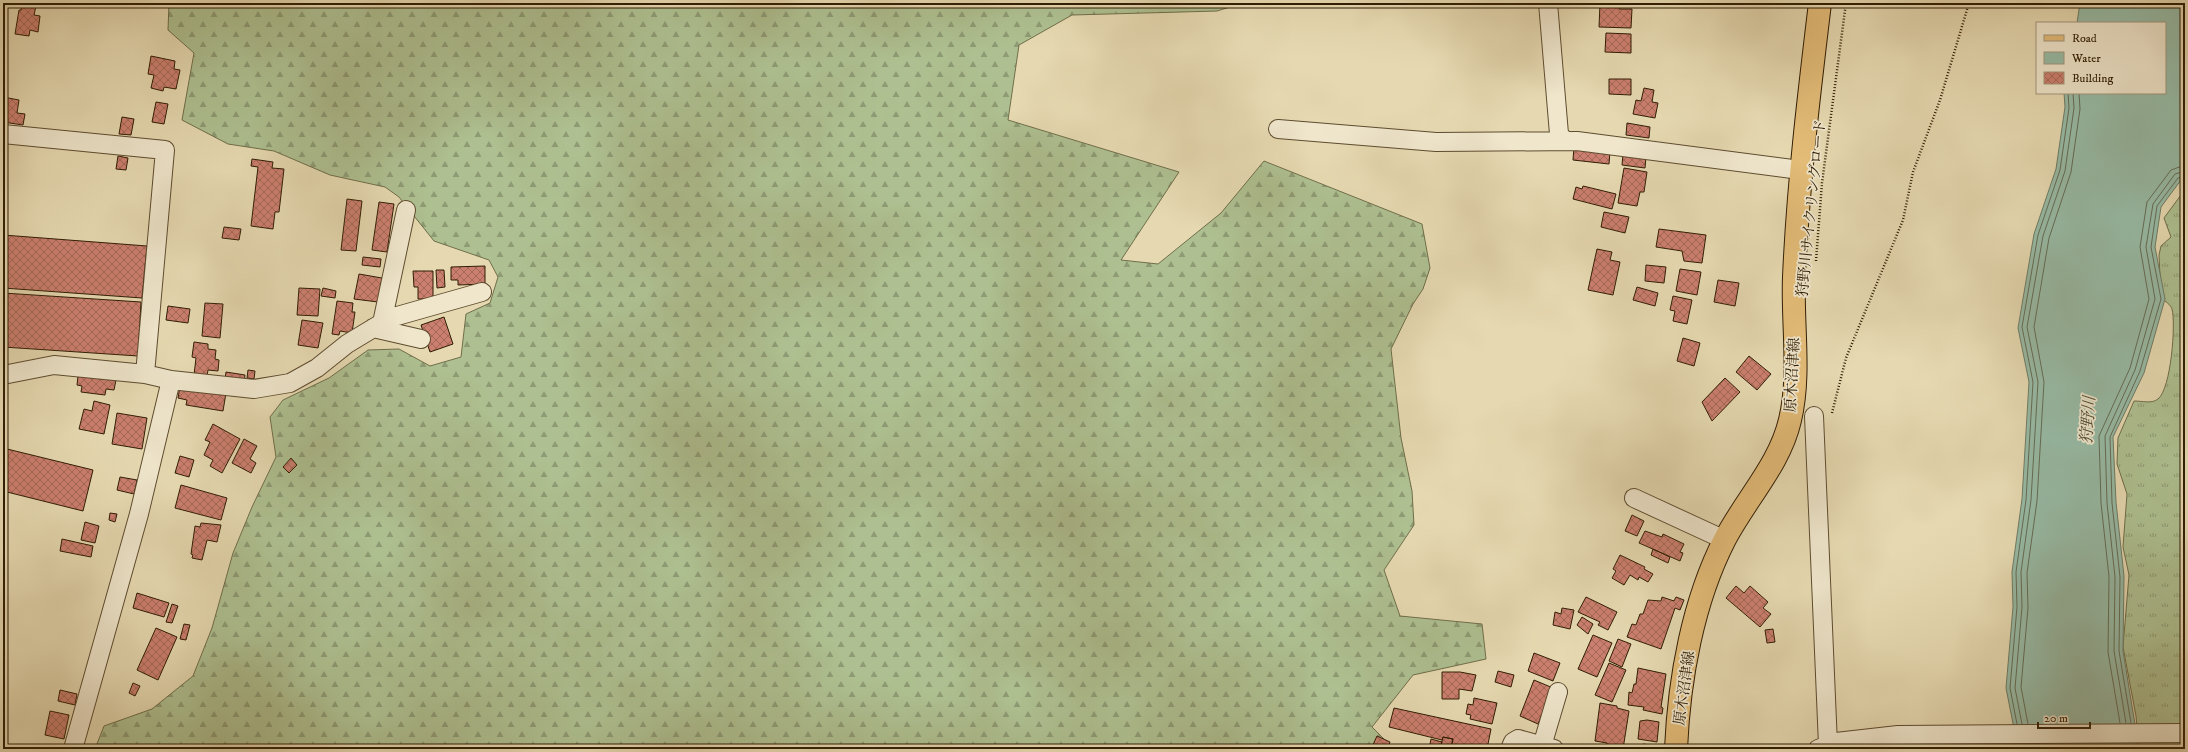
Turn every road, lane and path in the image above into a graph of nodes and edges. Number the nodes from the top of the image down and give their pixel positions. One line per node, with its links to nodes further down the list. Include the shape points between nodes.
1 (1548, 3): 7 (street, via 1559,134)
2 (1820, 3): 8 (main road, 原木沼津線)
3 (1846, 3): 10 (path, 狩野川サイクリングロード, via 1822,183)
4 (1970, 3): 17 (path, via 1940,100 1913,172 1903,220 1846,358)
5 (1278, 129): 7 (street, via 1436,142)
6 (3, 134): 14 (street, via 166,150)
7 (1565, 141): 8 (street)
8 (1800, 170): 20 (main road, 原木沼津線, via 1793,279 1794,365 1790,420 1776,456)
9 (406, 210): 12 (street)
10 (1816, 266)
11 (482, 292): 12 (street, via 390,318)
12 (378, 326): 13 (street); 16 (street, via 347,344 317,368 290,383 254,389)
13 (421, 340)
14 (145, 374): 15 (street, via 54,365); 16 (street)
15 (3, 375)
16 (171, 380): 25 (street, via 139,514)
17 (1832, 415)
18 (1814, 416): 23 (street)
19 (1634, 498): 20 (street)
20 (1725, 540): 27 (main road, 原木沼津線, via 1704,593 1692,638 1684,676)
21 (1558, 692): 24 (street)
22 (2185, 733): 23 (street, via 1923,734 1872,737)
23 (1828, 745)
24 (1548, 747): 26 (street, via 1518,739 1513,742)
25 (73, 749)
26 (1510, 749)
27 (1676, 749)

